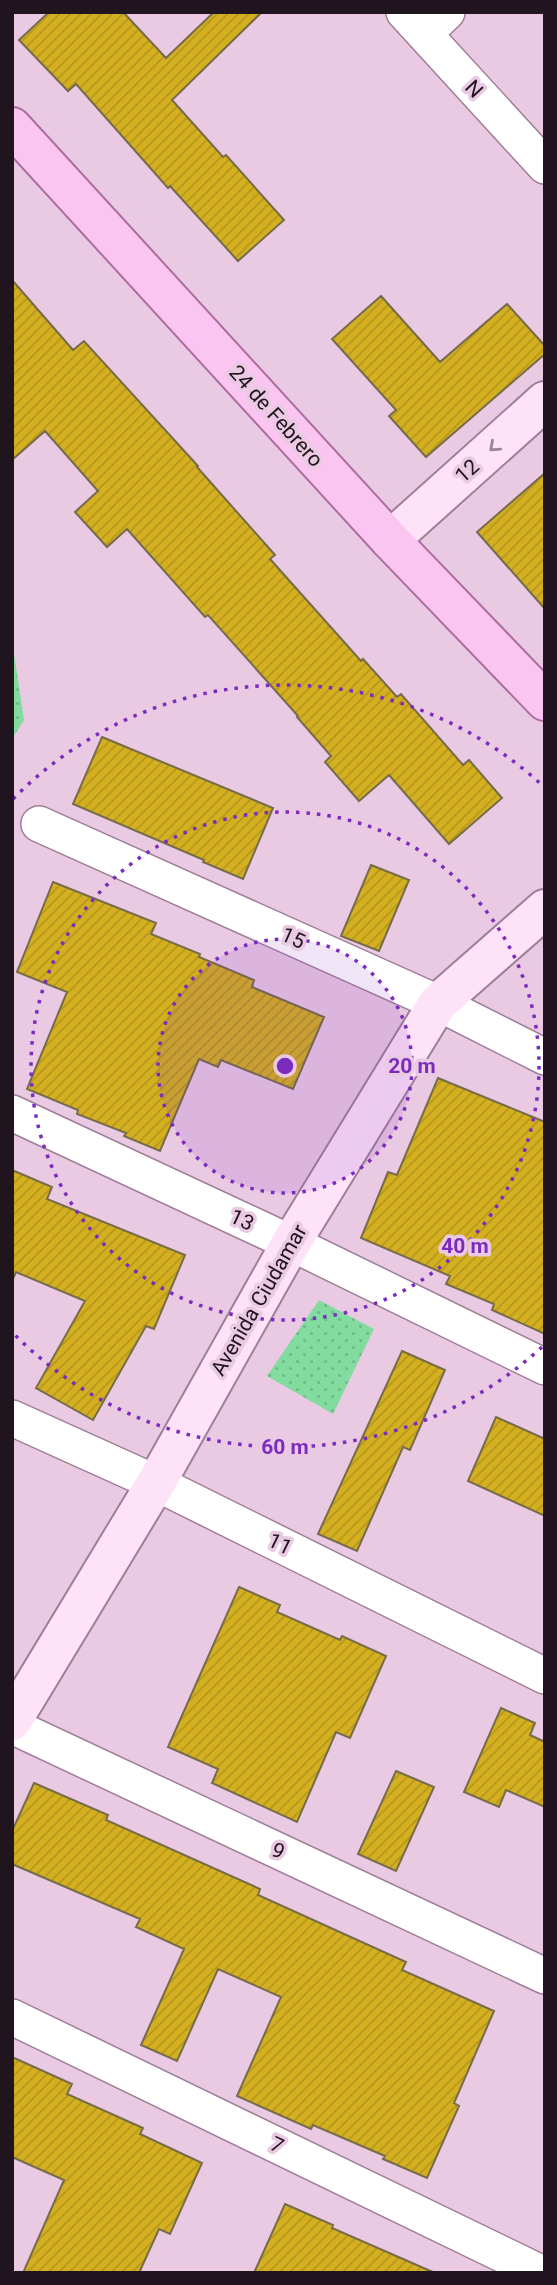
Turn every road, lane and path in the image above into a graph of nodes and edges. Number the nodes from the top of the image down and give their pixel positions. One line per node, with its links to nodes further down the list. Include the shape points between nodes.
1 (425, 19): 3 (street, N)
2 (12, 127): 5 (main road, 24 de Febrero)
3 (545, 166)
4 (545, 401): 5 (main road, 12, one-way to 5)
5 (390, 540): 6 (main road, 24 de Febrero)
6 (545, 701)
7 (39, 824): 9 (street, 15)
8 (545, 909): 9 (main road, Avenida Ciudamar)
9 (438, 1003): 10 (street, 15); 12 (main road, Avenida Ciudamar)
10 (545, 1057)
11 (12, 1113): 12 (street, 13)
12 (291, 1242): 13 (street, 13); 15 (main road, Avenida Ciudamar)
13 (545, 1367)
14 (12, 1418): 15 (street, 11)
15 (156, 1483): 16 (street, 11); 17 (main road, Avenida Ciudamar)
16 (545, 1676)
17 (12, 1724): 18 (street, 9)
18 (545, 1976)
19 (12, 2017): 20 (street, 7)
20 (541, 2273)

